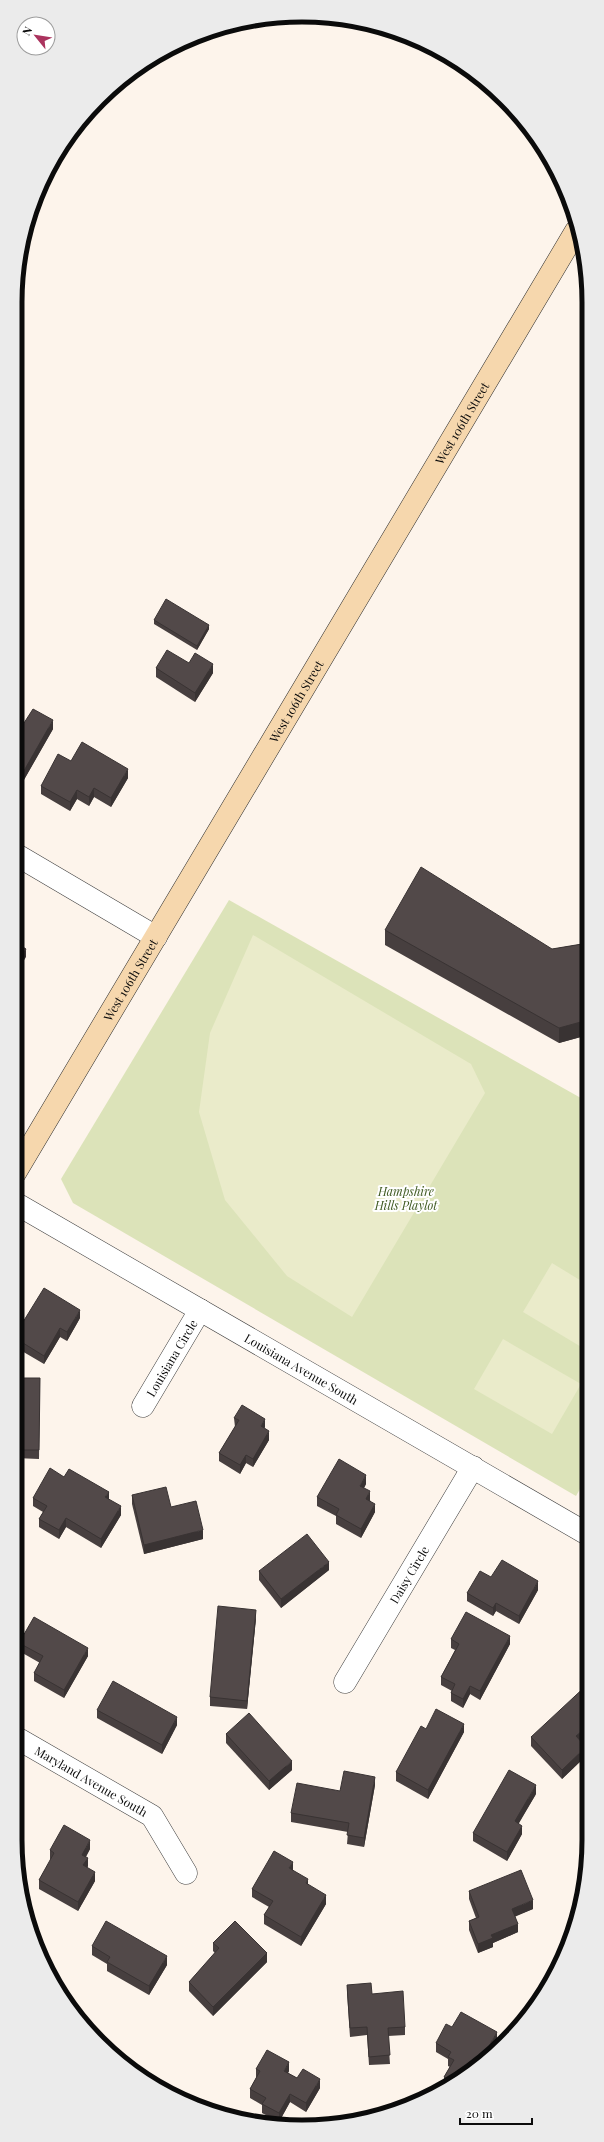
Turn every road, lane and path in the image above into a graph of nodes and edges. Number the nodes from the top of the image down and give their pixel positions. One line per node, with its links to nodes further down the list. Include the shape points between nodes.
1 (574, 235): 3 (street, West 106th Street)
2 (22, 858): 3 (street)
3 (156, 937): 4 (street, West 106th Street)
4 (22, 1161)
5 (22, 1207): 6 (street, Louisiana Avenue South)
6 (200, 1310): 7 (street, Louisiana Circle); 8 (street, Louisiana Avenue South)
7 (143, 1406)
8 (473, 1467): 9 (street, Louisiana Avenue South); 10 (street, Daisy Circle)
9 (582, 1531)
10 (345, 1682)
11 (22, 1741): 12 (street, Maryland Avenue South, via 152,1816)
12 (186, 1873)

